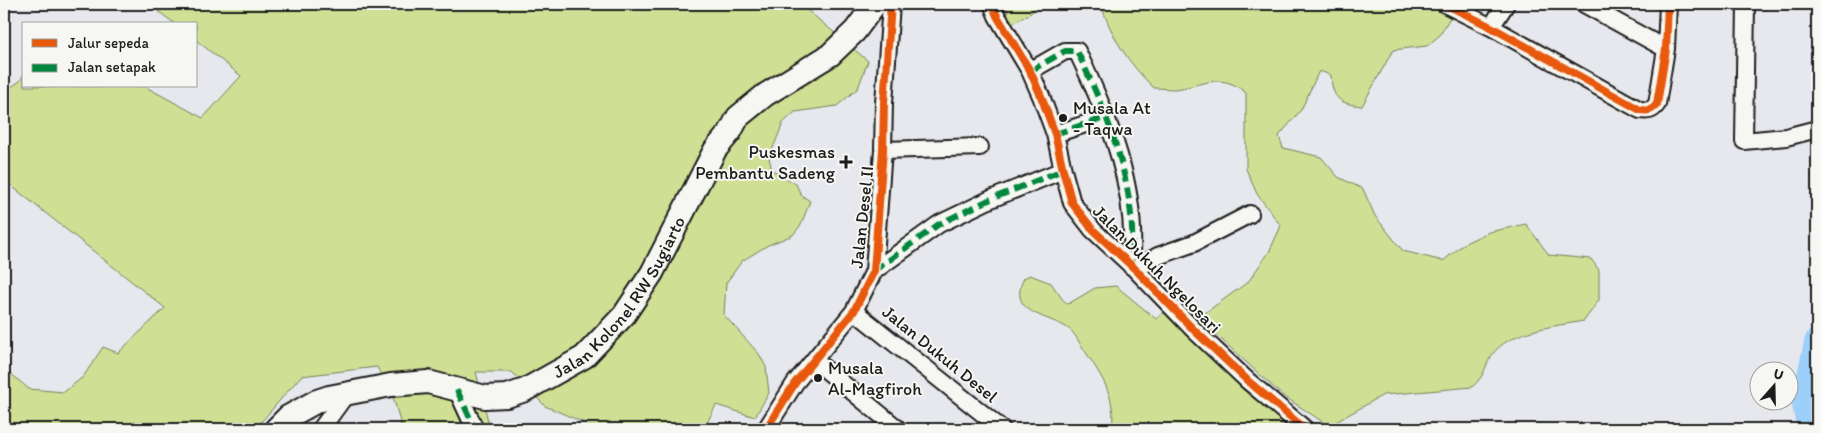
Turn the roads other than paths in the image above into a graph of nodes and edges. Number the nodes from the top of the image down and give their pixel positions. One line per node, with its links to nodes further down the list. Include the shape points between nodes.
1 (875, 4): 23 (main road, Jalan Kolonel RW Sugiarto, via 855,32 830,55 765,95 738,117 716,150 652,273 624,315 584,357 507,396 485,397)
2 (891, 4): 16 (street, Jalan Desel II)
3 (992, 4): 11 (street, Jalan Dukuh Ngelosari)
4 (1445, 4): 9 (street)
5 (1506, 4): 9 (street)
6 (1668, 4): 10 (street)
7 (1746, 4): 13 (street, via 1744,141 1786,137)
8 (1592, 6): 10 (street)
9 (1491, 27): 10 (street, via 1647,111 1658,104)
10 (1666, 49)
11 (1030, 71): 12 (street, Jalan Dukuh Ngelosari, via 1065,50 1077,51); 14 (street, Jalan Dukuh Ngelosari)
12 (1107, 117): 14 (street); 19 (street, Jalan Dukuh Ngelosari, via 1128,192)
13 (1817, 129)
14 (1055, 134): 17 (street, Jalan Dukuh Ngelosari)
15 (980, 148): 16 (street)
16 (883, 150): 20 (street, Jalan Desel II)
17 (1063, 170): 19 (street, Jalan Dukuh Ngelosari, via 1072,203 1093,230); 20 (street, via 939,224)
18 (1250, 214): 19 (street, via 1194,243)
19 (1133, 267): 31 (street, Jalan Dukuh Ngelosari, via 1248,381)
20 (874, 271): 21 (street, Jalan Desel II)
21 (854, 311): 22 (street, Jalan Desel II); 30 (street, Jalan Dukuh Desel)
22 (814, 360): 28 (street, Jalan Desel II); 29 (street)
23 (457, 390): 24 (main road, Jalan Kolonel RW Sugiarto, via 428,382); 27 (street)
24 (346, 393): 25 (main road, Jalan Kolonel RW Sugiarto, via 306,406); 26 (street)
25 (276, 429)
26 (321, 429)
27 (475, 429)
28 (766, 429)
29 (898, 429)
30 (1002, 429)
31 (1305, 429)

